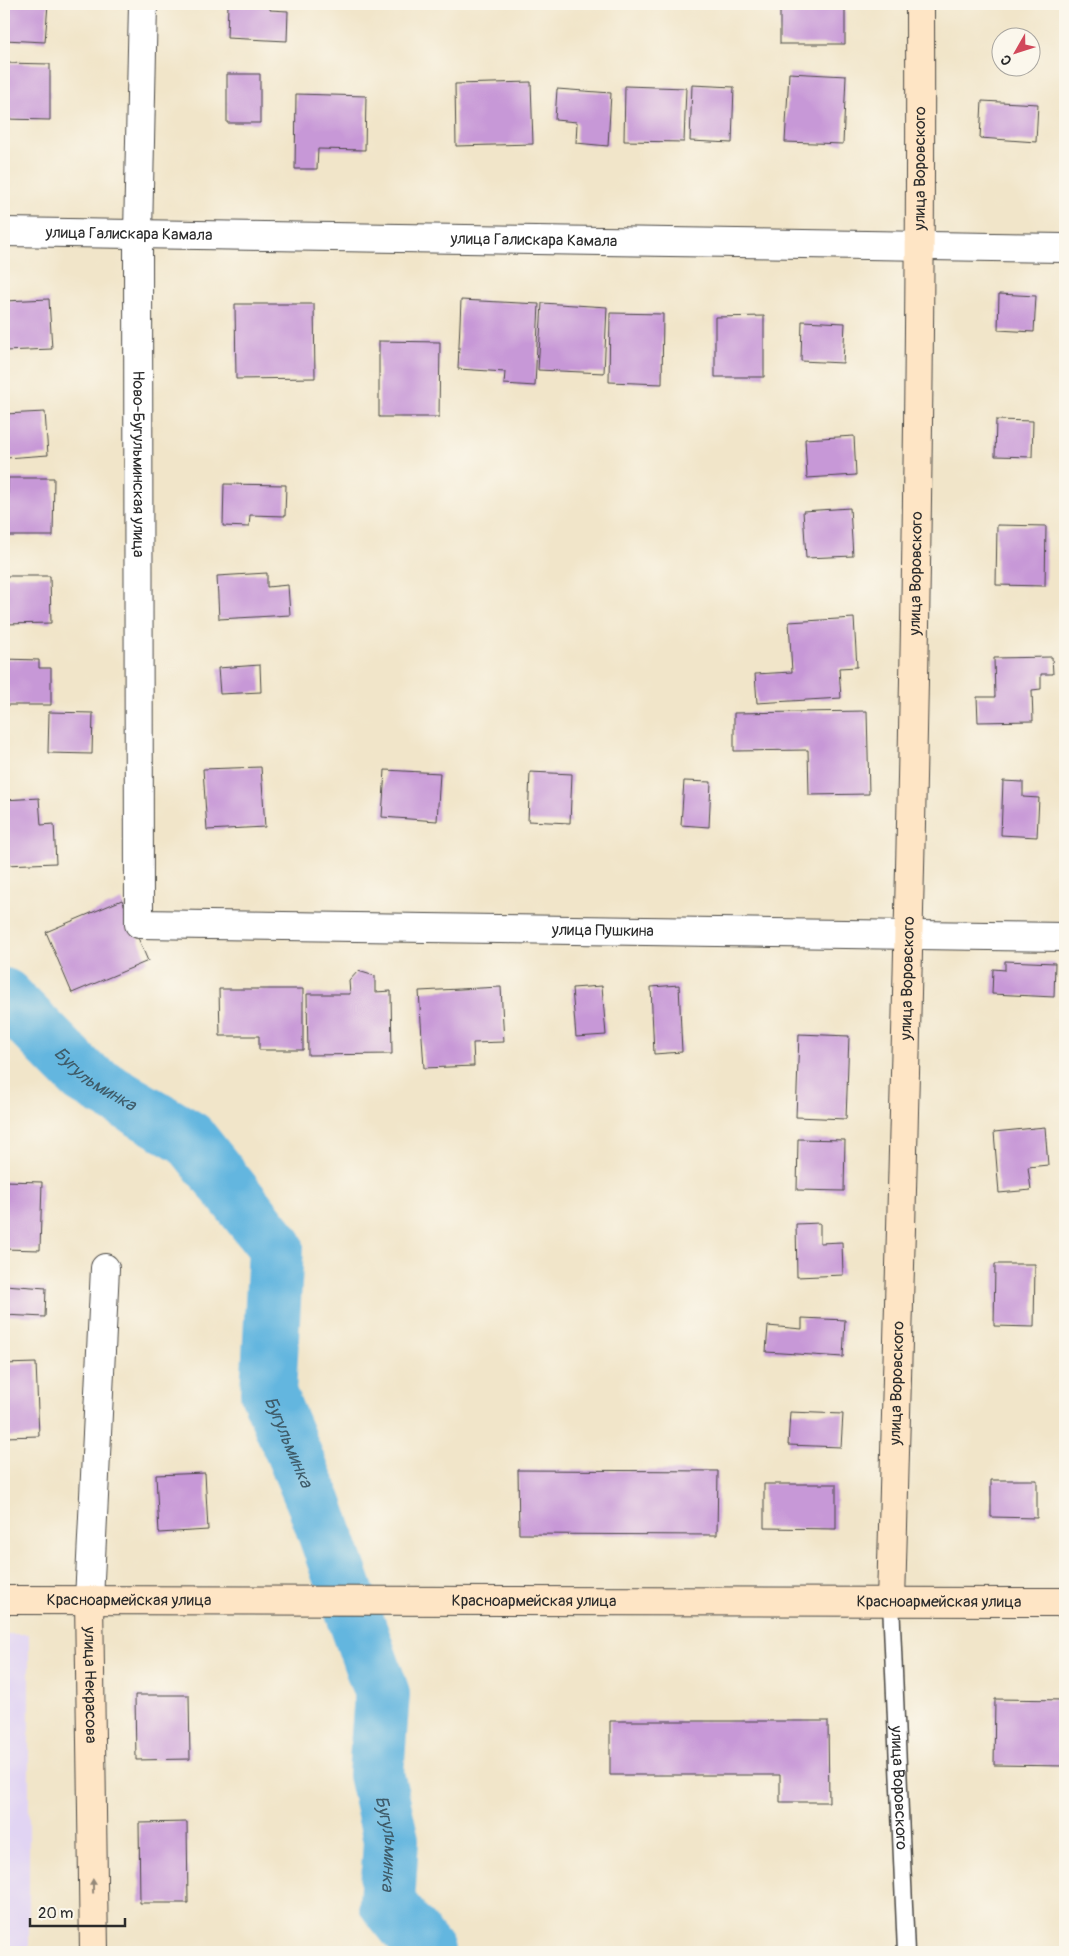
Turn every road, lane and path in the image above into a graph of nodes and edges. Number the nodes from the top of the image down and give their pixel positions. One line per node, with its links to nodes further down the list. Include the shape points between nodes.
1 (143, 4): 4 (street, Ново-Бугульминская улица)
2 (920, 4): 5 (street, улица Воровского)
3 (4, 232): 4 (street, улица Галискара Камала)
4 (138, 233): 5 (street, улица Галискара Камала); 7 (street, Ново-Бугульминская улица)
5 (921, 246): 6 (street, улица Галискара Камала); 8 (street, улица Воровского)
6 (1065, 248)
7 (139, 924): 8 (street, улица Пушкина)
8 (909, 935): 9 (street, улица Пушкина); 13 (street, улица Воровского)
9 (1065, 937)
10 (105, 1268): 12 (street, улица Некрасова)
11 (4, 1600): 12 (street, Красноармейская улица)
12 (89, 1600): 13 (street, Красноармейская улица); 15 (street, улица Некрасова, one-way to 12)
13 (891, 1602): 14 (street, Красноармейская улица); 16 (lane, улица Воровского)
14 (1065, 1602)
15 (94, 1952)
16 (906, 1952)

